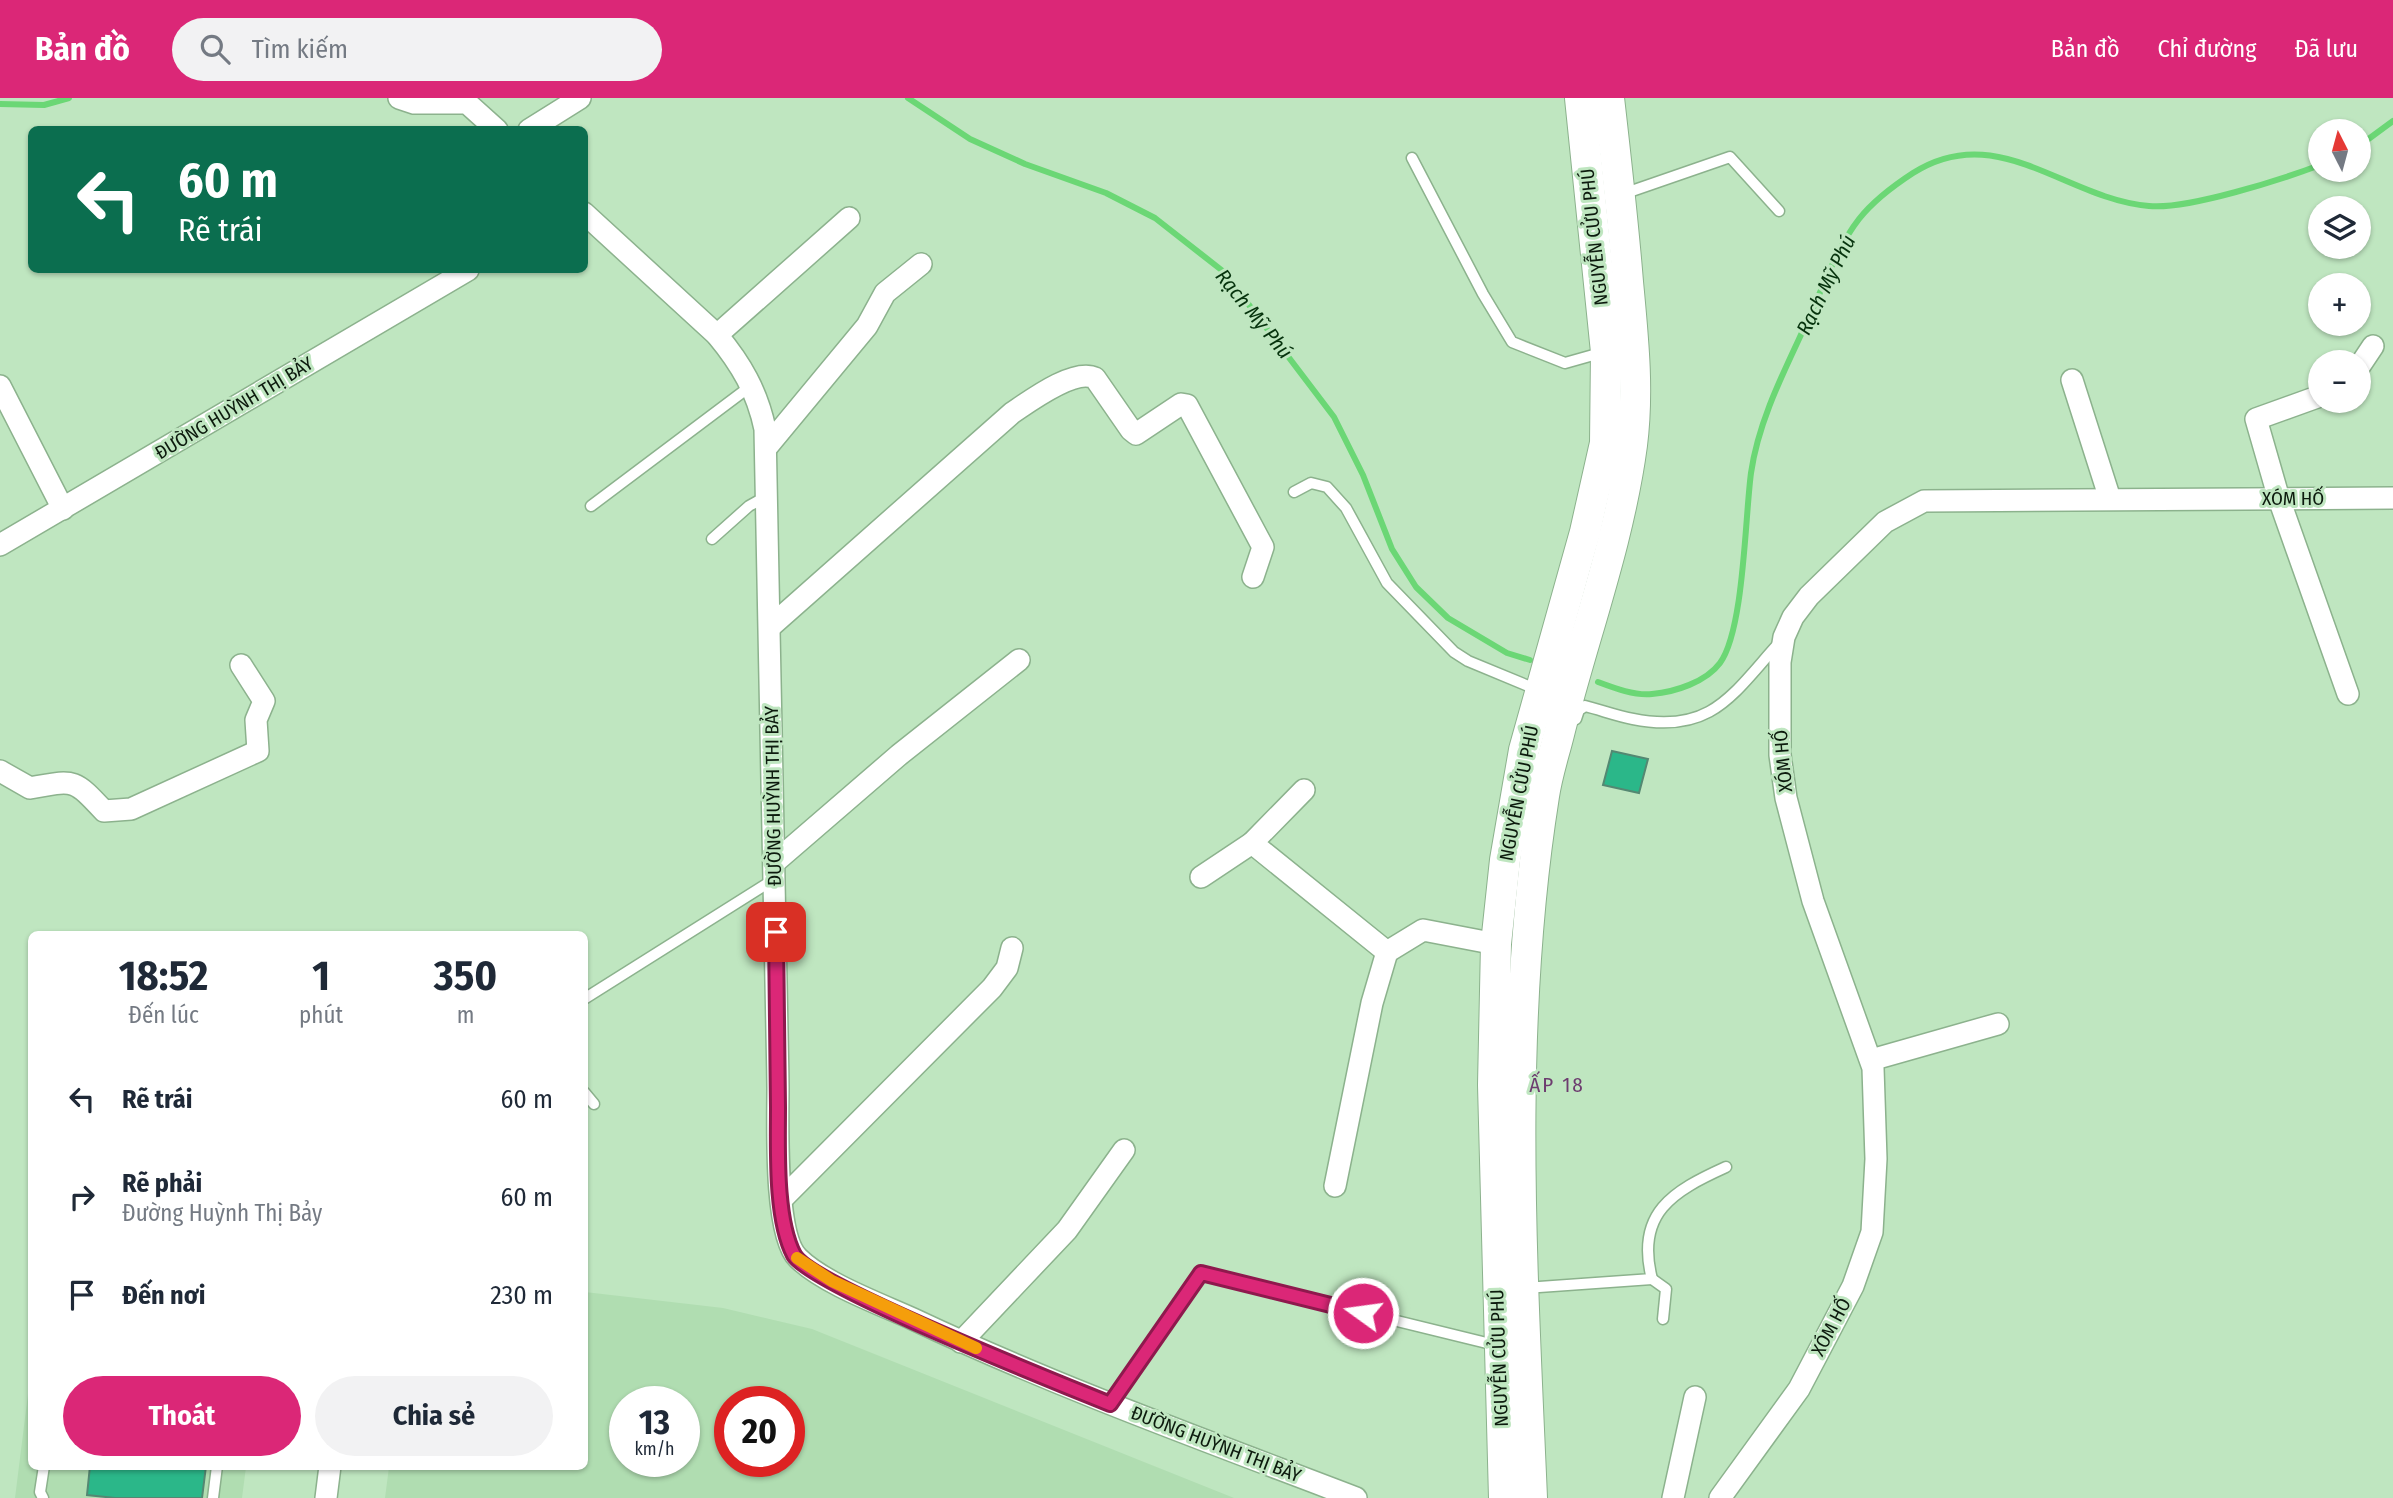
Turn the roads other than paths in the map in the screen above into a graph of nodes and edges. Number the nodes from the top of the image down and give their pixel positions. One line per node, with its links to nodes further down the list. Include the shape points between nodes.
1 (399, 98): 5 (street, via 414,103 467,103)
2 (580, 98): 6 (street)
3 (1580, 98): 17 (main road, NGUYỄN CỬU PHÚ)
4 (1609, 98): 8 (main road, NGUYỄN CỬU PHÚ)
5 (493, 126)
6 (535, 126)
7 (1412, 158): 17 (lane, via 1512,342 1564,363)
8 (1620, 195): 9 (lane, via 1730,157); 58 (main road, NGUYỄN CỬU PHÚ, via 1636,372 1632,443 1621,508 1575,671 1528,936 1522,1021)
9 (1779, 212)
10 (588, 217): 14 (street, ĐƯỜNG HUỲNH THỊ BẢY)
11 (849, 218): 14 (street)
12 (920, 264): 22 (street, via 885,293 867,326)
13 (463, 273): 29 (street, ĐƯỜNG HUỲNH THỊ BẢY)
14 (716, 335): 19 (street, ĐƯỜNG HUỲNH THỊ BẢY)
15 (2374, 346): 16 (street)
16 (2371, 350)
17 (1606, 352): 37 (main road, NGUYỄN CỬU PHÚ, via 1605,443 1586,532)
18 (2072, 380): 26 (street)
19 (752, 384): 22 (street, ĐƯỜNG HUỲNH THỊ BẢY, via 761,407); 28 (lane)
20 (0, 386): 29 (street)
21 (2308, 400): 27 (street, via 2256,419)
22 (766, 448): 24 (street, ĐƯỜNG HUỲNH THỊ BẢY)
23 (1294, 492): 37 (lane, via 1311,483 1325,485 1346,508 1390,586 1454,652)
24 (767, 496): 30 (lane); 33 (street, ĐƯỜNG HUỲNH THỊ BẢY)
25 (2393, 498): 27 (street, XÓM HỐ)
26 (2110, 499): 27 (street, XÓM HỐ); 34 (street, XÓM HỐ, via 1924,501 1885,522 1809,596)
27 (2279, 499): 38 (street)
28 (591, 506)
29 (63, 509): 31 (street, ĐƯỜNG HUỲNH THỊ BẢY)
30 (712, 538)
31 (0, 545)
32 (1253, 577): 33 (street, via 1263,547 1187,405 1181,404 1136,434 1095,378 1083,375 1045,391 1012,413)
33 (770, 626): 43 (street, ĐƯỜNG HUỲNH THỊ BẢY)
34 (1784, 637): 39 (lane, via 1728,700 1695,720 1641,720 1585,706); 50 (street, XÓM HỐ, via 1780,755 1786,798 1812,901)
35 (1018, 660): 43 (street, via 899,755)
36 (241, 665): 40 (street, via 264,701 256,720 257,751 131,809 104,811 79,785 62,782 30,788)
37 (1541, 691): 45 (main road, NGUYỄN CỬU PHÚ, via 1522,764)
38 (2348, 694)
39 (1575, 725)
40 (0, 771)
41 (1304, 790): 42 (street)
42 (1252, 843): 44 (street); 47 (street)
43 (775, 870): 48 (lane); 56 (street, ĐƯỜNG HUỲNH THỊ BẢY)
44 (1201, 877)
45 (1496, 944): 47 (street, via 1423,930); 61 (main road, NGUYỄN CỬU PHÚ, via 1493,1085)
46 (1012, 948): 56 (street, via 1007,968 992,988)
47 (1387, 952): 55 (street)
48 (588, 996)
49 (1998, 1024): 50 (street)
50 (1871, 1060): 74 (street, XÓM HỐ, via 1876,1159 1872,1232 1853,1286 1799,1389)
51 (588, 1096): 52 (lane)
52 (594, 1104)
53 (1124, 1150): 60 (street, via 1067,1230)
54 (1726, 1167): 57 (lane, via 1667,1199 1650,1242)
55 (1335, 1186)
56 (782, 1199): 60 (street, ĐƯỜNG HUỲNH THỊ BẢY, via 795,1257 832,1281)
57 (1652, 1279): 58 (lane); 59 (lane, via 1666,1289)
58 (1523, 1289): 72 (main road, NGUYỄN CỬU PHÚ)
59 (1663, 1319)
60 (961, 1342): 63 (street, ĐƯỜNG HUỲNH THỊ BẢY)
61 (1499, 1346): 63 (lane, via 1201,1273); 71 (main road, NGUYỄN CỬU PHÚ)
62 (1695, 1397): 73 (street)
63 (1110, 1404): 70 (street, ĐƯỜNG HUỲNH THỊ BẢY)
64 (43, 1470): 67 (lane)
65 (217, 1470): 68 (lane)
66 (330, 1470): 69 (street)
67 (43, 1498)
68 (214, 1498)
69 (326, 1498)
70 (1356, 1498)
71 (1504, 1498)
72 (1532, 1498)
73 (1673, 1498)
74 (1720, 1498)

